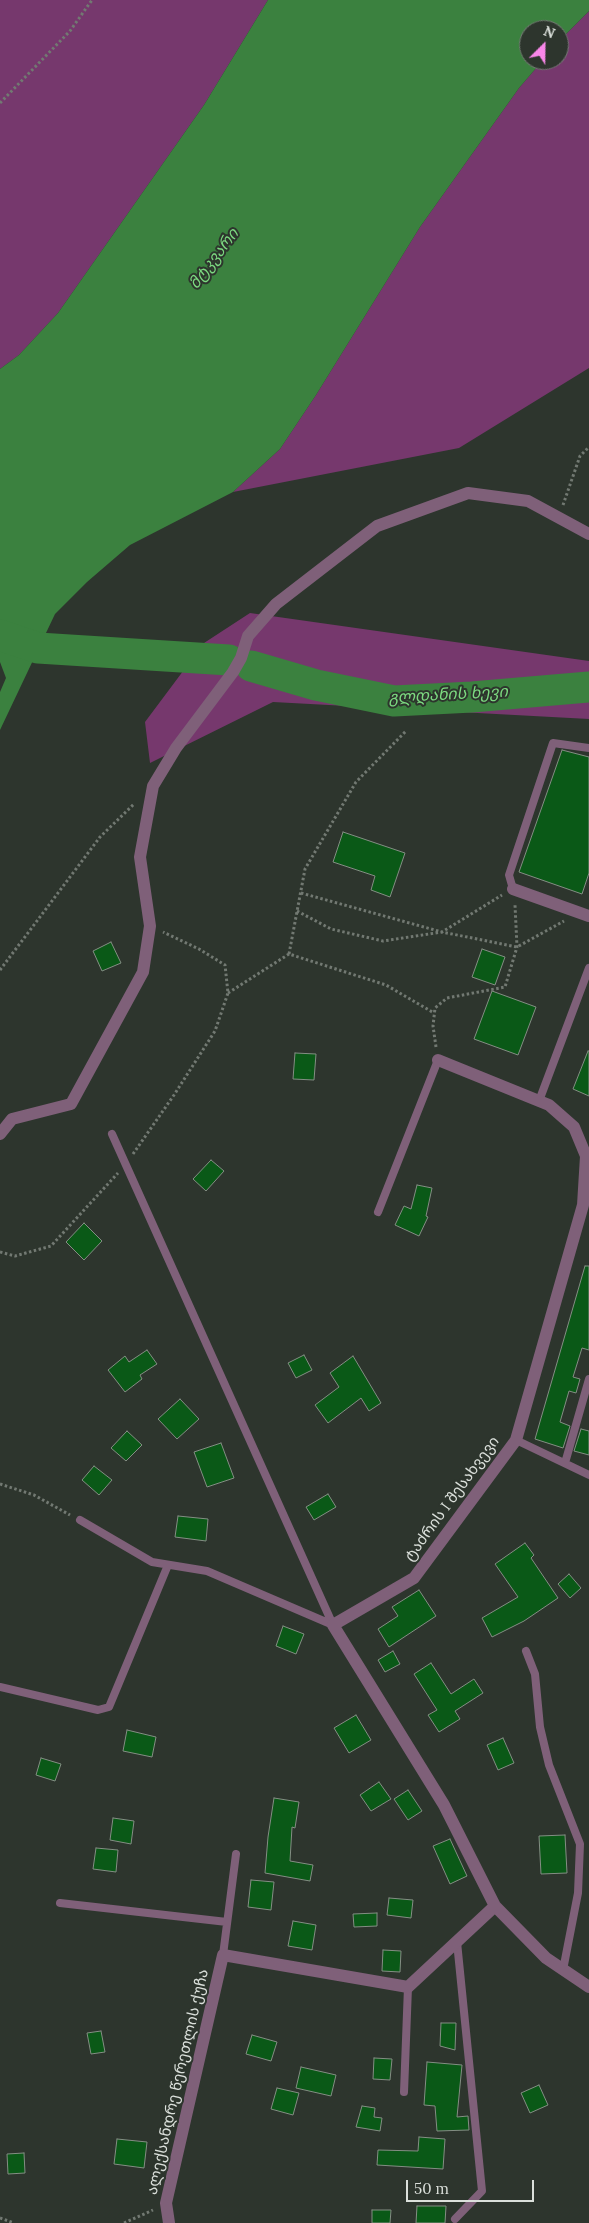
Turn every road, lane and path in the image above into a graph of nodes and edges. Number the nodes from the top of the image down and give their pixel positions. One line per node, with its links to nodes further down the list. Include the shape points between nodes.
1 (92, 0): 2 (path, via 70,31)
2 (0, 103)
3 (589, 447): 4 (path, via 580,456)
4 (559, 517): 5 (street); 8 (street, via 528,501 468,493 377,526 276,604 248,636 233,672 176,748)
5 (589, 534)
6 (406, 730): 10 (path, via 356,782 305,869)
7 (589, 748): 9 (lane, via 553,743 509,875)
8 (153, 786): 13 (street, via 140,857); 18 (path, via 100,837)
9 (513, 889): 12 (street); 14 (path); 15 (path)
10 (301, 893): 11 (path); 14 (path)
11 (297, 910): 14 (path, via 331,929 383,941); 16 (path)
12 (584, 915): 15 (path)
13 (150, 926): 19 (path, via 225,965); 23 (street, via 142,972 71,1104 12,1119)
14 (442, 932): 15 (path)
15 (517, 947): 20 (path, via 505,987 447,998 435,1008)
16 (289, 954): 19 (path); 20 (path, via 386,985)
17 (589, 968): 22 (lane)
18 (0, 970)
19 (228, 994): 25 (path, via 215,1030)
20 (434, 1013): 21 (path)
21 (438, 1060): 22 (street, ტაძრის I შესახვევი); 27 (lane)
22 (540, 1102): 26 (street, ტაძრის I შესახვევი, via 549,1105 574,1127 586,1156)
23 (0, 1134)
24 (112, 1134): 25 (lane)
25 (125, 1164): 28 (path, via 51,1246 15,1256); 36 (lane)
26 (586, 1206): 30 (street, ტაძრის I შესახვევი)
27 (378, 1212)
28 (0, 1252)
29 (589, 1379): 31 (lane)
30 (516, 1440): 31 (lane); 36 (street, ტაძრის I შესახვევი, via 414,1578)
31 (565, 1463): 32 (lane)
32 (589, 1475)
33 (0, 1484): 34 (path, via 34,1495)
34 (80, 1520): 35 (lane, via 152,1562)
35 (168, 1564): 36 (lane, via 206,1572); 38 (lane, via 109,1707 98,1710)
36 (333, 1625): 41 (street, via 444,1805)
37 (526, 1651): 45 (lane, via 535,1674 540,1727 549,1765 580,1844 578,1893)
38 (0, 1687)
39 (236, 1854): 42 (lane)
40 (60, 1903): 42 (lane)
41 (494, 1906): 43 (street); 45 (street, via 546,1958)
42 (227, 1922): 44 (lane)
43 (457, 1942): 46 (street); 51 (lane, via 482,2191)
44 (223, 1955): 46 (street, ალექსანდრე წერეთლის ქუჩა); 49 (street, ალექსანდრე წერეთლის ქუჩა)
45 (563, 1970): 47 (street)
46 (408, 1986): 48 (lane)
47 (589, 1987)
48 (404, 2092)
49 (166, 2203): 53 (path); 54 (street, ალექსანდრე წერეთლის ქუჩა)
50 (0, 2218): 52 (path)
51 (455, 2219)
52 (14, 2223)
53 (124, 2223)
54 (168, 2223)

